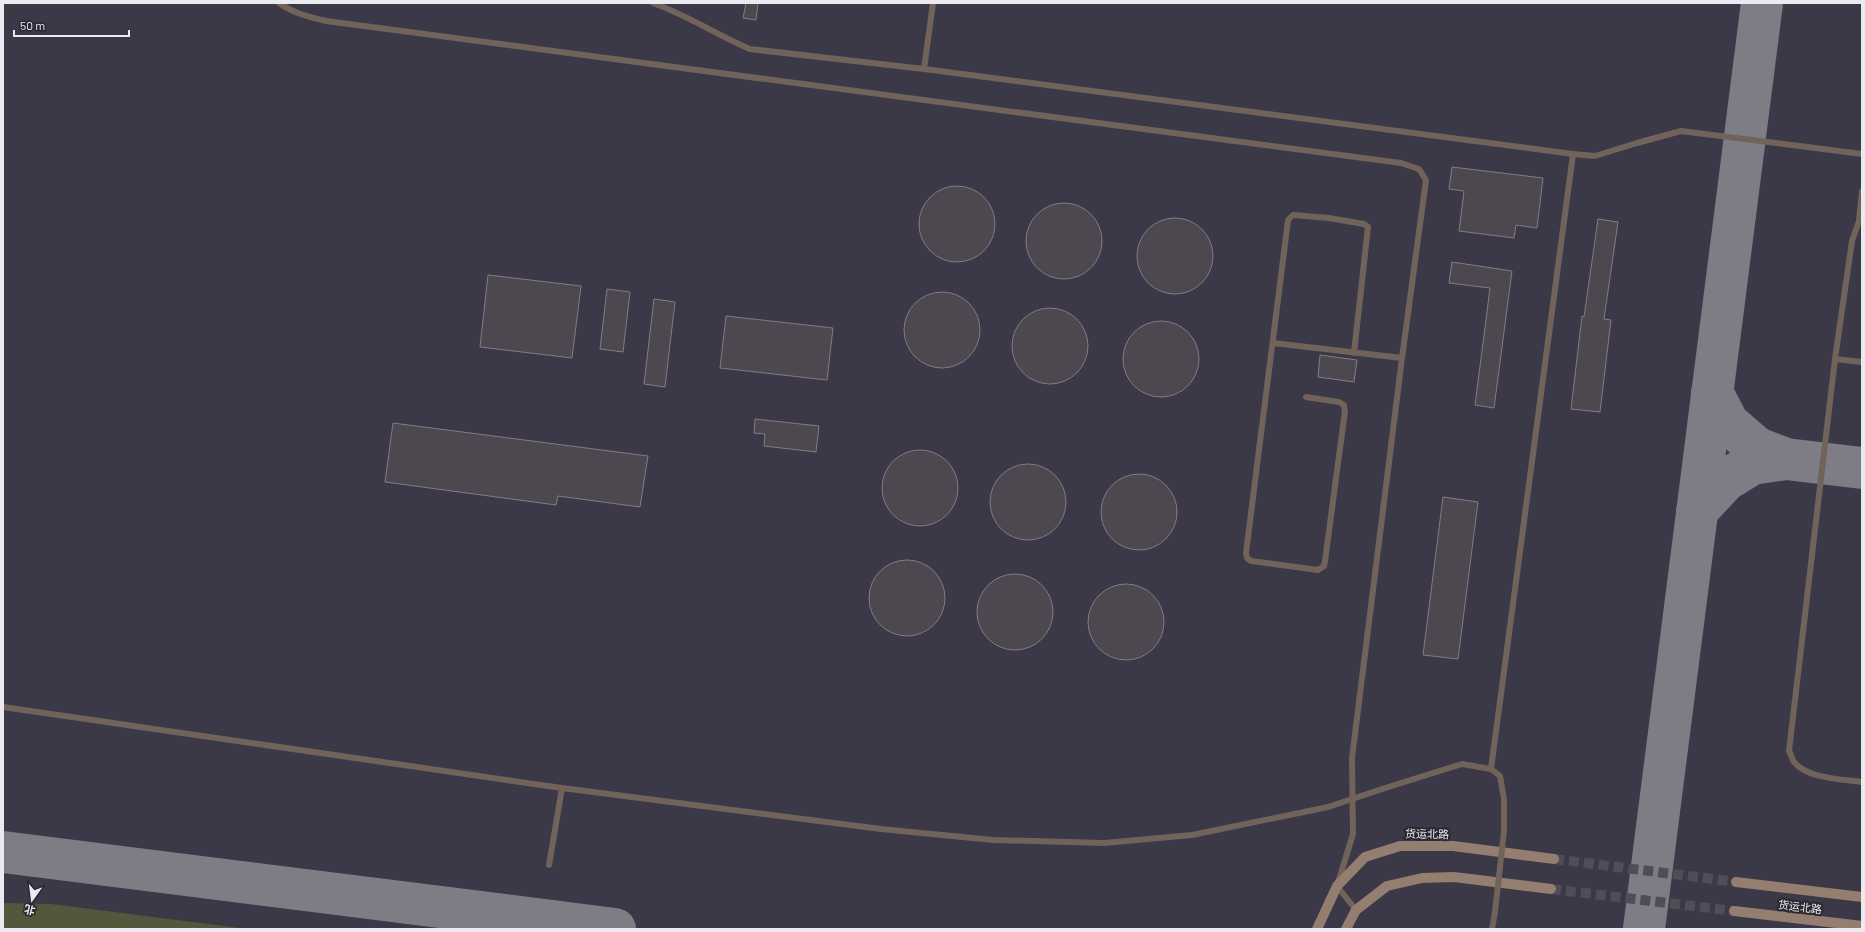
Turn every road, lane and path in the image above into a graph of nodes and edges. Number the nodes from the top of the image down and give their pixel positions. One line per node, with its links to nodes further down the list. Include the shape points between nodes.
1 (279, 3): 11 (lane, via 310,18 1401,163 1419,169 1426,180)
2 (653, 3): 4 (lane, via 673,10 750,49)
3 (933, 3): 4 (lane)
4 (924, 69): 5 (lane)
5 (1573, 154): 6 (lane, via 1596,156 1681,131); 16 (lane)
6 (1862, 154)
7 (1862, 191): 8 (lane)
8 (1861, 221): 12 (lane, via 1852,241)
9 (1272, 343): 10 (lane); 10 (lane, via 1288,220 1294,216 1329,218 1364,224 1368,227); 14 (lane, via 1247,558 1250,561 1318,570 1324,566 1325,561 1345,411 1344,405 1339,402)
10 (1354, 353): 11 (lane)
11 (1402, 358): 22 (lane, via 1352,758 1352,834)
12 (1835, 359): 13 (lane); 17 (lane, via 1789,750 1794,762 1806,770 1824,777)
13 (1862, 362)
14 (1306, 397)
15 (3, 707): 18 (lane)
16 (1492, 769): 18 (lane, bridge, via 1462,764 1328,807 1192,835 1104,844 993,840 881,830); 30 (lane, bridge, via 1500,776 1504,799 1504,831)
17 (1862, 782)
18 (562, 788): 20 (lane)
19 (1554, 859): 22 (main road, 货运北路, via 1453,846 1400,846 1365,857)
20 (549, 866)
21 (1736, 882): 24 (main road, 货运北路)
22 (1337, 886): 25 (lane); 28 (main road, 货运北路)
23 (1551, 888): 25 (main road, via 1454,877 1422,878 1388,886)
24 (1862, 897)
25 (1356, 910): 29 (main road)
26 (1734, 911): 27 (main road, 货运北路)
27 (1862, 926)
28 (1317, 929)
29 (1346, 929)
30 (1492, 929)

